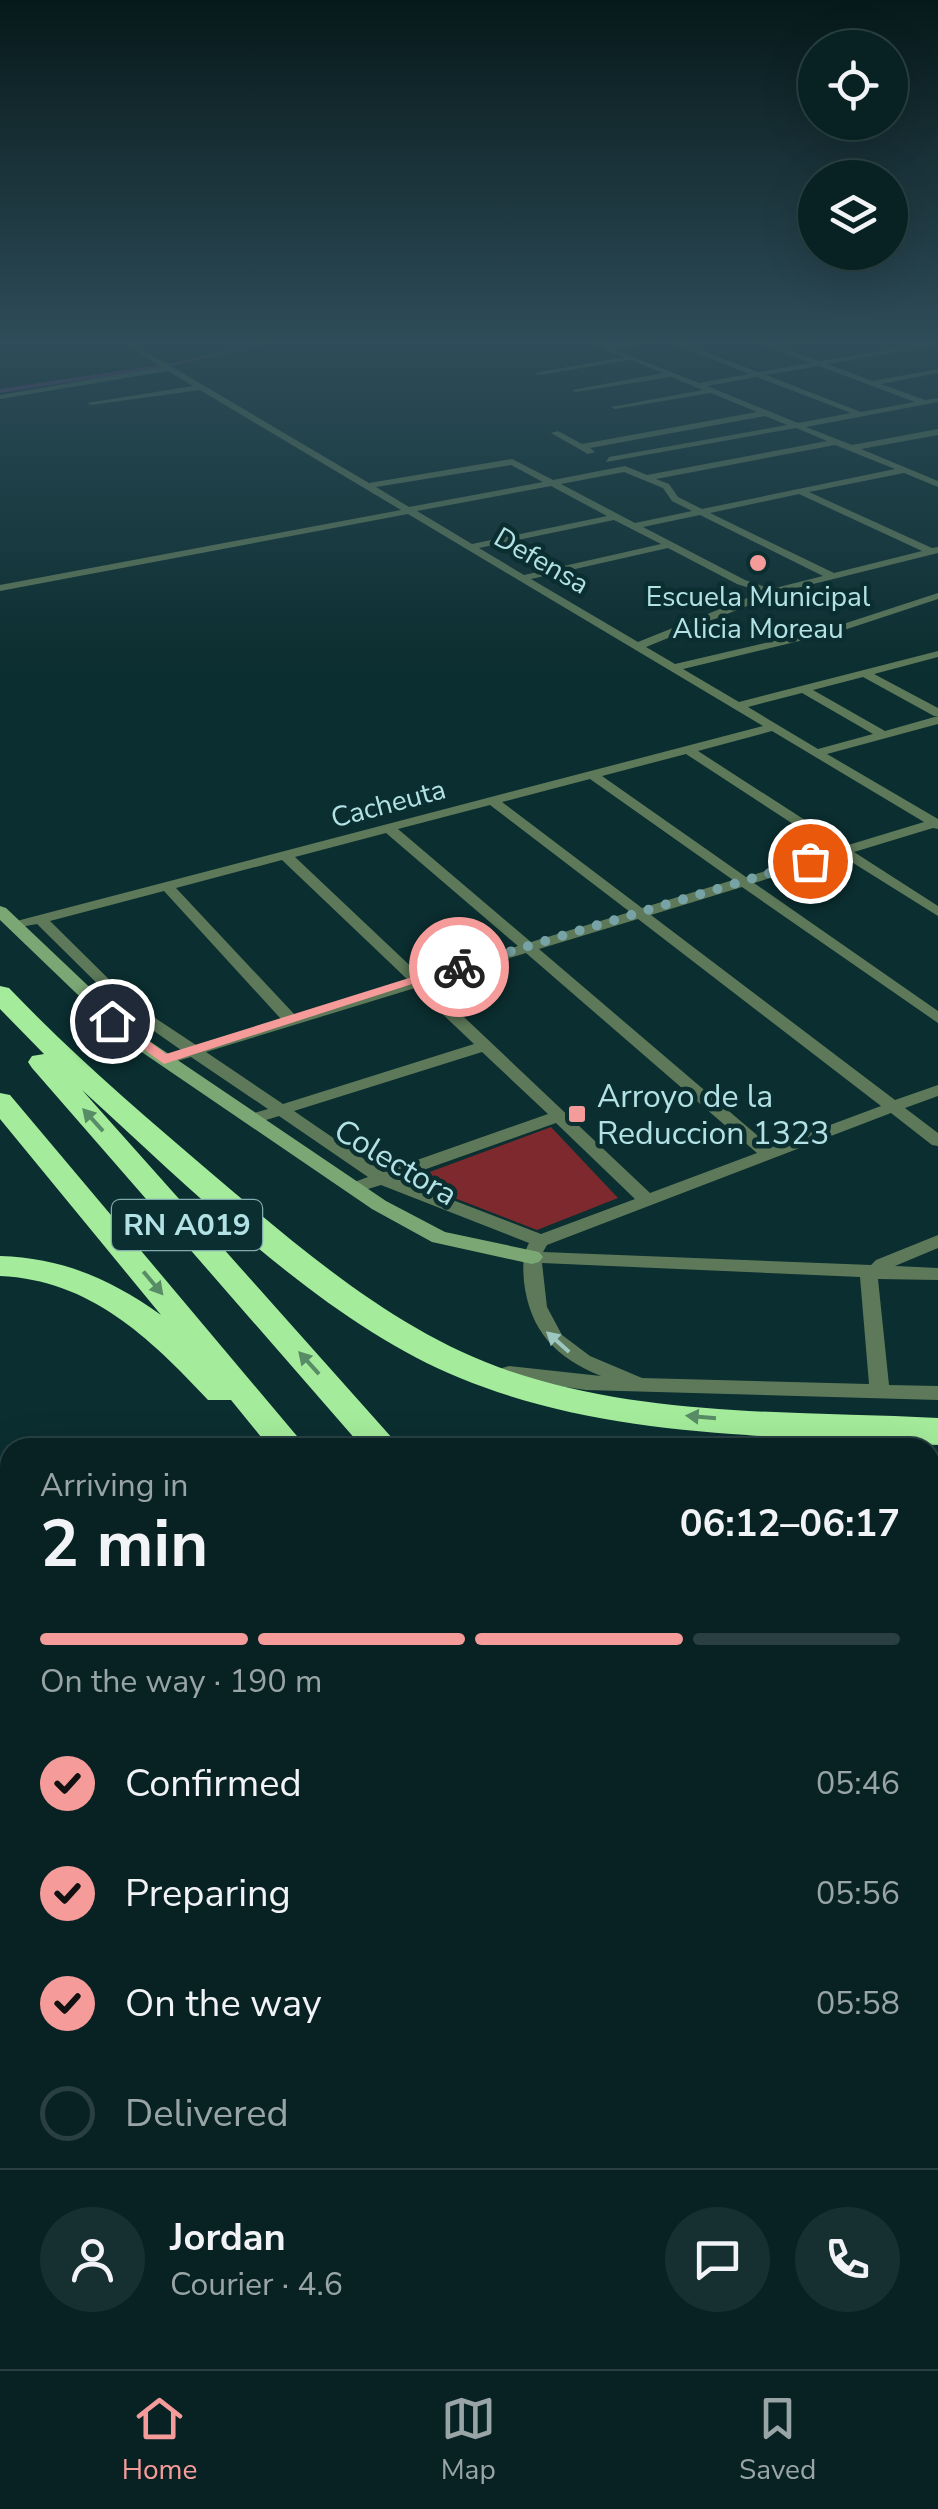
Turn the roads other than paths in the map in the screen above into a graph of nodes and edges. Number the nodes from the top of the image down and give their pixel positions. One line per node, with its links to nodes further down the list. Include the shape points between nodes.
1 (306, 450): 14 (street, Defensa)
2 (587, 450): 6 (street)
3 (666, 450): 6 (street)
4 (796, 450): 10 (street)
5 (856, 450): 9 (street)
6 (608, 460): 8 (street); 11 (street)
7 (938, 466): 9 (street)
8 (622, 469): 10 (street); 11 (street)
9 (907, 471): 13 (street); 15 (street)
10 (650, 477): 17 (street)
11 (563, 480): 12 (street)
12 (550, 483): 14 (street, via 508,462); 16 (street); 18 (street)
13 (938, 484)
14 (368, 486): 16 (street, Defensa)
15 (800, 491): 17 (street); 22 (street)
16 (409, 510): 21 (street, Defensa); 25 (street)
17 (701, 512): 19 (street); 23 (street)
18 (614, 518): 19 (street); 21 (street)
19 (632, 526): 20 (street)
20 (668, 545): 24 (street); 26 (street)
21 (471, 547): 24 (street, Defensa)
22 (935, 551): 23 (street)
23 (832, 576): 26 (street)
24 (523, 578): 28 (street, Defensa)
25 (0, 588)
26 (771, 592): 28 (street)
27 (938, 596): 32 (street, via 837,629)
28 (640, 646): 32 (street, Defensa)
29 (938, 654): 30 (street)
30 (923, 658): 31 (street); 33 (street)
31 (938, 666)
32 (674, 667): 35 (street, Defensa)
33 (864, 673): 34 (street); 36 (street)
34 (803, 689): 35 (street); 38 (street)
35 (738, 706): 37 (street, Defensa)
36 (938, 716): 38 (street)
37 (774, 727): 39 (street, Cacheuta); 40 (street, Defensa)
38 (884, 735): 40 (street)
39 (688, 750): 41 (street, Cacheuta); 45 (street)
40 (816, 753): 43 (street, Defensa)
41 (592, 776): 42 (street, Cacheuta); 47 (street)
42 (493, 801): 44 (street, Cacheuta); 49 (street)
43 (936, 824): 45 (street)
44 (390, 829): 46 (street, Cacheuta); 53 (street)
45 (843, 851): 47 (street); 50 (street)
46 (286, 856): 48 (street, Cacheuta); 54 (street)
47 (742, 881): 49 (street); 58 (street)
48 (168, 887): 52 (street, Cacheuta); 57 (street)
49 (638, 912): 53 (street); 64 (street)
50 (938, 912)
51 (7, 919): 52 (street, Cacheuta); 61 (street, Colectora, via 92,1004)
52 (42, 920): 60 (street, via 112,993)
53 (526, 946): 54 (street); 69 (street)
54 (414, 980): 57 (street); 59 (street)
55 (0, 994): 78 (highway, via 90,1084 312,1273)
56 (0, 1015): 85 (highway, RN A019, one-way to 56)
57 (289, 1018): 60 (street)
58 (938, 1018)
59 (485, 1046): 65 (street); 66 (street)
60 (191, 1048): 61 (street); 65 (street)
61 (164, 1060): 67 (street, Colectora)
62 (938, 1090): 64 (street)
63 (0, 1101): 84 (highway, RN A019, one-way to 84)
64 (893, 1107): 68 (street); 69 (street)
65 (280, 1110): 67 (street); 70 (street)
66 (559, 1116): 70 (street); 72 (street)
67 (253, 1119): 71 (street, Colectora)
68 (938, 1141)
69 (770, 1154): 72 (street)
70 (382, 1179): 71 (street); 74 (street)
71 (355, 1188): 74 (street, Colectora, via 439,1236)
72 (647, 1200): 74 (street)
73 (938, 1241): 76 (street)
74 (536, 1249): 76 (street); 79 (street, one-way to 74, via 569,1352 543,1328 536,1312)
75 (0, 1266): 83 (highway, via 70,1277 132,1308)
76 (872, 1271): 77 (street); 80 (street)
77 (938, 1274)
78 (431, 1353): 79 (street, via 540,1379); 82 (highway, one-way to 78, via 634,1410 516,1386)
79 (639, 1384): 80 (street)
80 (880, 1390): 81 (street)
81 (938, 1393)
82 (938, 1432): 86 (main road)
83 (270, 1438)
84 (272, 1438)
85 (376, 1438)
86 (861, 1438)

